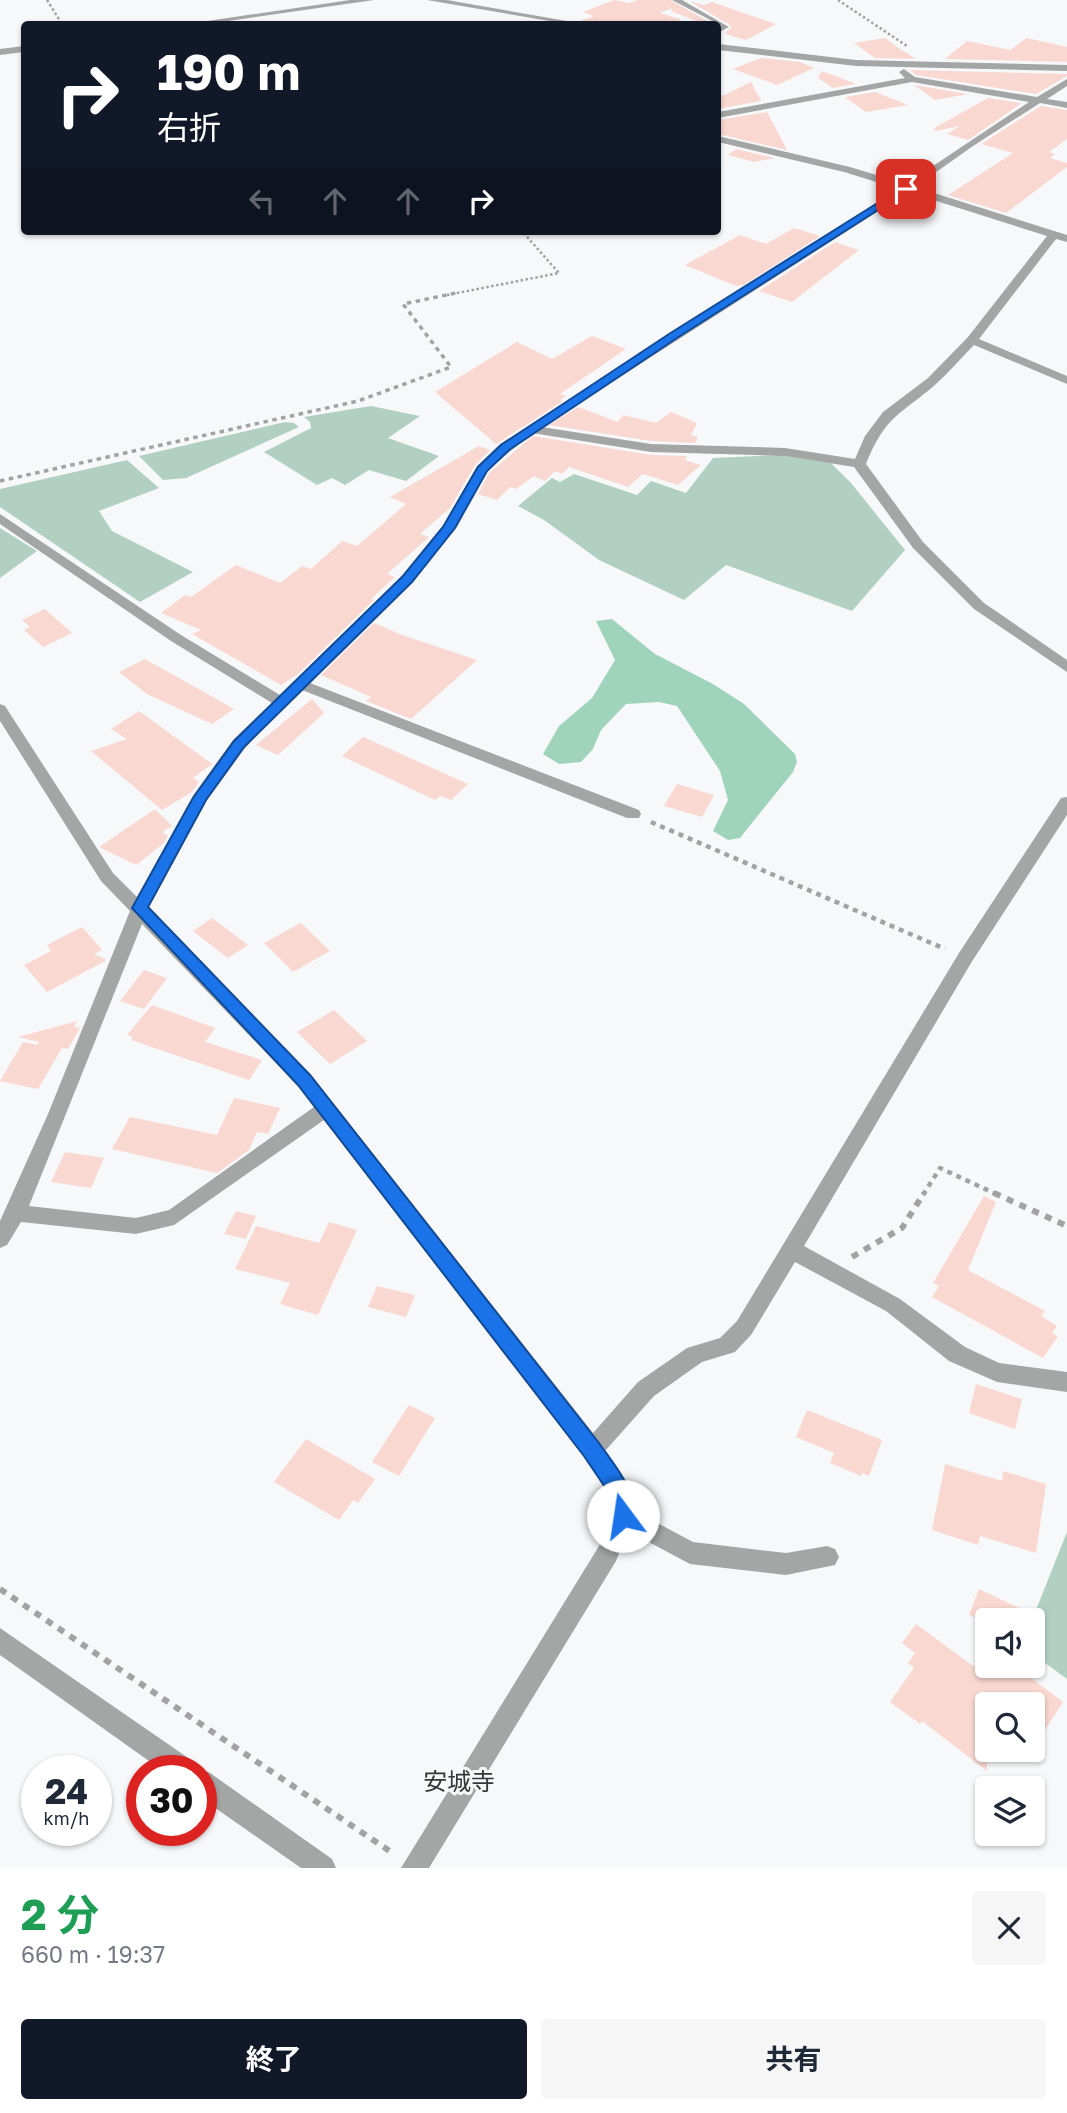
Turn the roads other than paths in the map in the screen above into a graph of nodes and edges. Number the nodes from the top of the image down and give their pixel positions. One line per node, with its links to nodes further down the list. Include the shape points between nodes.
1 (370, 0): 4 (street)
2 (431, 0): 5 (street)
3 (676, 0): 6 (street)
4 (213, 21)
5 (561, 21)
6 (714, 21)
7 (721, 47): 10 (street)
8 (21, 49): 9 (street)
9 (0, 52)
10 (897, 64): 11 (street); 12 (street)
11 (1067, 68)
12 (912, 79): 14 (street); 16 (street)
13 (1067, 82): 14 (street)
14 (1040, 99): 15 (street); 18 (street)
15 (1067, 104)
16 (721, 114)
17 (721, 140): 18 (street, via 846,169)
18 (906, 189): 19 (street); 23 (street)
19 (1054, 235): 20 (street); 21 (street)
20 (1067, 239)
21 (972, 340): 22 (street); 24 (street, via 932,381 887,415)
22 (1067, 380)
23 (530, 429): 24 (street, via 651,448 785,452); 27 (street, via 482,469 449,528 407,579)
24 (859, 464): 26 (street, via 918,545 979,606)
25 (0, 518): 28 (street, via 176,638)
26 (1067, 667)
27 (300, 684): 28 (street); 31 (street)
28 (281, 702): 32 (street, via 239,744 200,798)
29 (0, 709): 32 (street, via 107,877)
30 (1067, 802): 36 (street, via 965,958)
31 (633, 814)
32 (139, 908): 33 (street, via 304,1080); 34 (street)
33 (326, 1109): 34 (street, via 173,1217 136,1226); 38 (street)
34 (16, 1213): 35 (street)
35 (0, 1239)
36 (790, 1249): 37 (street, via 892,1306 957,1354 997,1372); 38 (street, via 744,1328 727,1345 695,1355 646,1389)
37 (1067, 1382)
38 (592, 1450): 39 (street, via 619,1490)
39 (623, 1516): 40 (street, via 690,1553 786,1564); 45 (street, via 608,1553)
40 (827, 1557)
41 (0, 1640): 42 (street)
42 (163, 1755)
43 (217, 1793): 44 (street)
44 (323, 1868)
45 (414, 1868)

